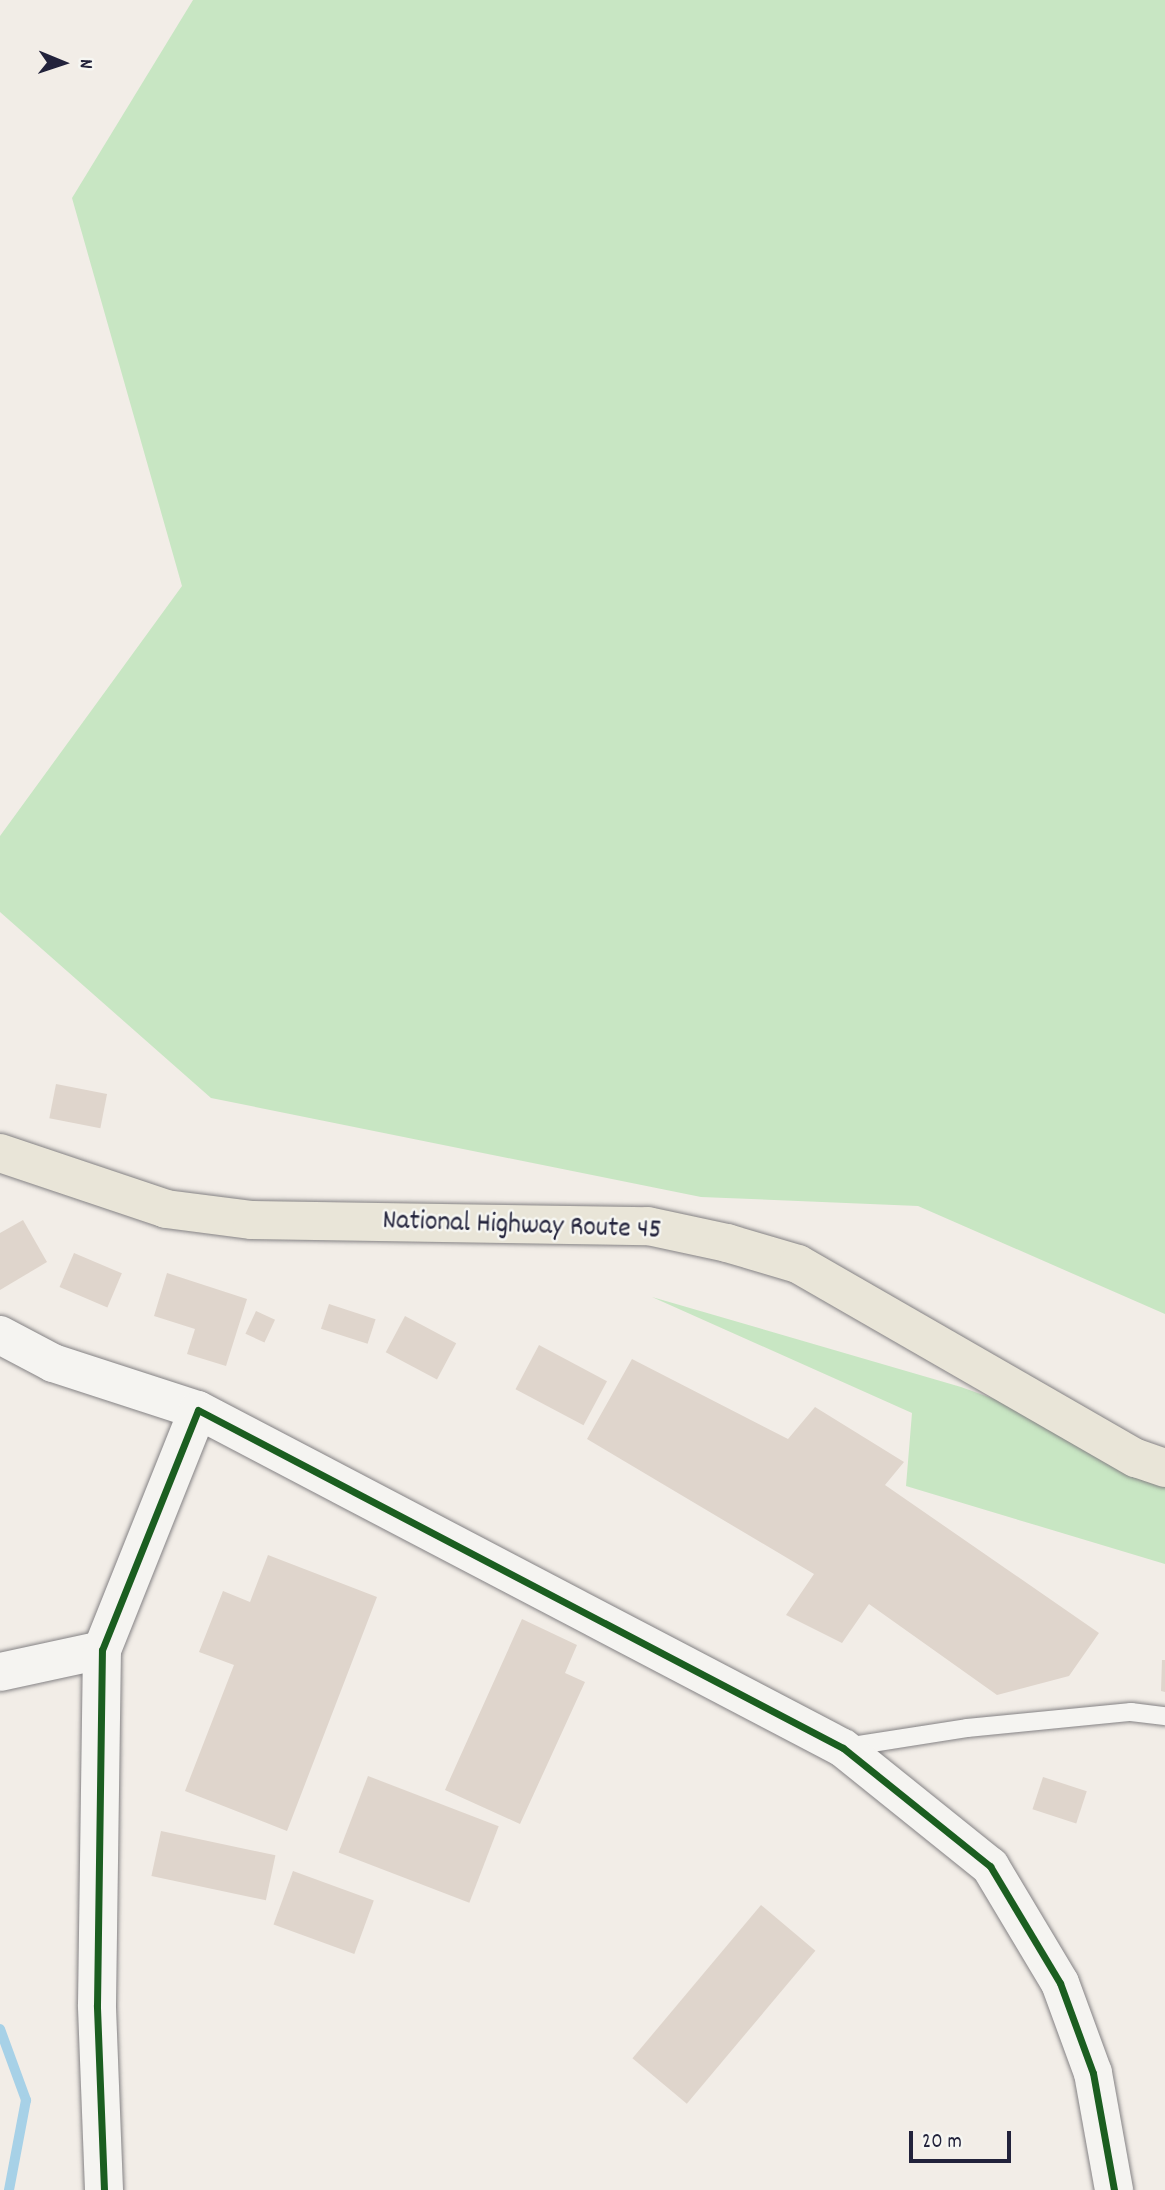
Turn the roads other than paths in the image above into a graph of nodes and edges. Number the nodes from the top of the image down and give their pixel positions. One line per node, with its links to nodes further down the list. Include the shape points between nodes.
1 (0, 1153): 4 (highway, National Highway Route 45, via 166,1209 252,1220 648,1226 727,1243 798,1264 1136,1458)
2 (0, 1335): 3 (street, via 53,1363)
3 (198, 1410): 5 (street); 8 (street)
4 (1165, 1468)
5 (102, 1650): 6 (street); 9 (street, via 97,2005)
6 (0, 1672)
7 (1165, 1716): 8 (lane, via 1131,1712 981,1726)
8 (843, 1748): 10 (street, via 990,1866 1060,1983 1093,2073)
9 (104, 2190)
10 (1114, 2190)

